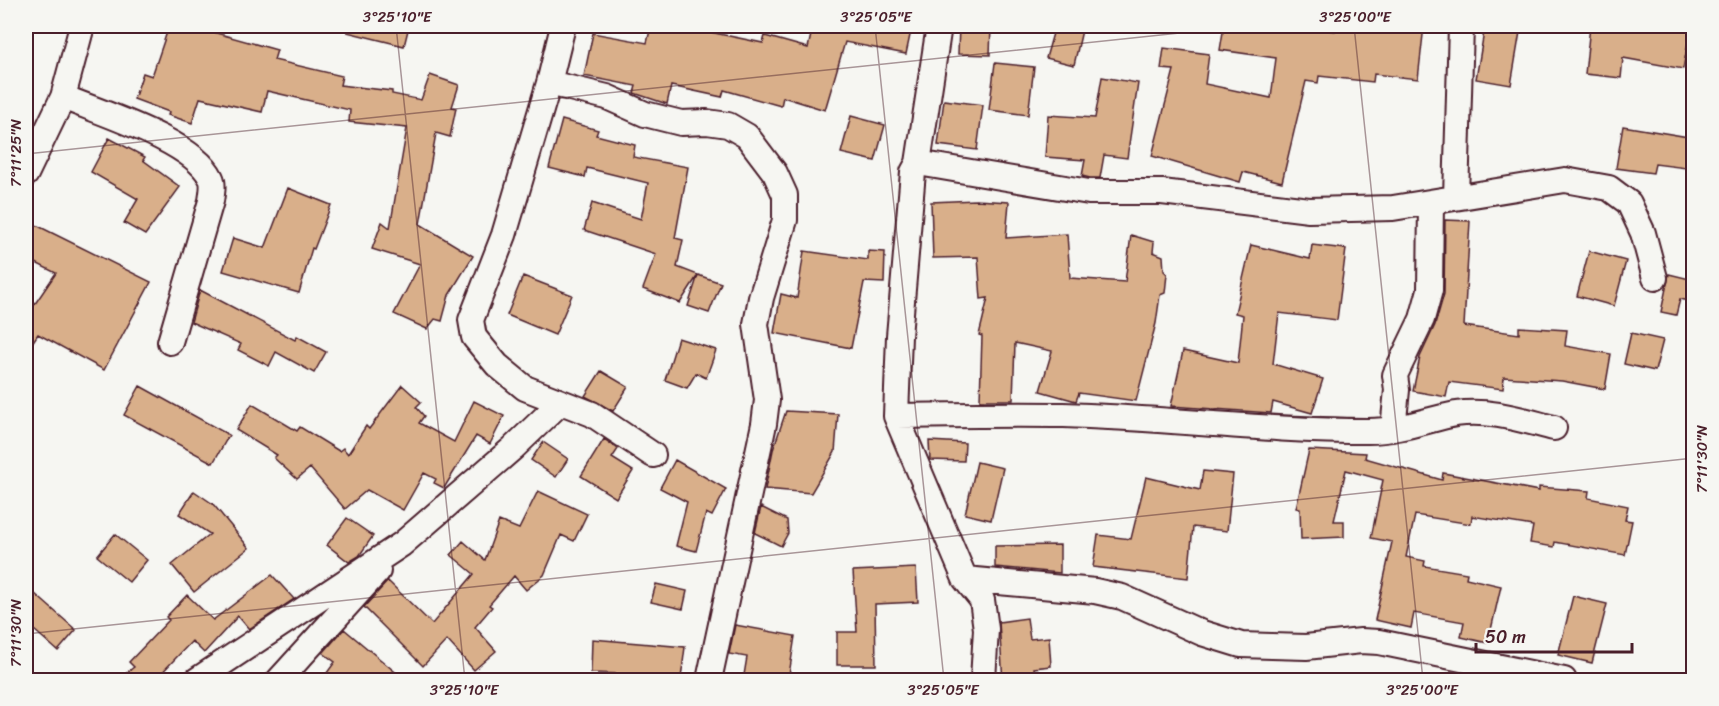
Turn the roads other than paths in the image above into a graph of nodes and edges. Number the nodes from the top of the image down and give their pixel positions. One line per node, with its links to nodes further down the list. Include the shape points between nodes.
1 (82, 26): 6 (street)
2 (563, 26): 5 (street)
3 (939, 26): 7 (street)
4 (1461, 26): 9 (street)
5 (549, 83): 13 (street, via 504,235 471,320 474,337 497,365 525,388); 22 (street, via 607,97 645,114 681,123 728,125 747,136 775,173 785,195 785,220 756,324 767,400 764,424)
6 (63, 97): 8 (street); 12 (street, via 181,147 200,162 212,180 211,201)
7 (918, 163): 10 (street, via 1089,192 1162,192 1309,210 1393,208); 14 (street, via 913,172)
8 (26, 174)
9 (1456, 197): 10 (street); 11 (street, via 1565,180 1609,188 1629,203 1643,233)
10 (1431, 202): 16 (street, via 1430,290 1422,319 1395,375)
11 (1655, 278)
12 (170, 342)
13 (560, 403): 17 (street, via 592,414); 18 (street)
14 (896, 416): 16 (street, via 1064,415 1255,429); 19 (street)
15 (1554, 428): 16 (street, via 1489,412 1456,414)
16 (1394, 429)
17 (652, 455)
18 (402, 544): 20 (street); 21 (street)
19 (965, 579): 23 (street, via 982,600 986,629); 24 (street, via 1122,597 1202,633 1241,645 1306,647 1379,642)
20 (197, 681)
21 (279, 681)
22 (709, 681)
23 (983, 681)
24 (1564, 681)

